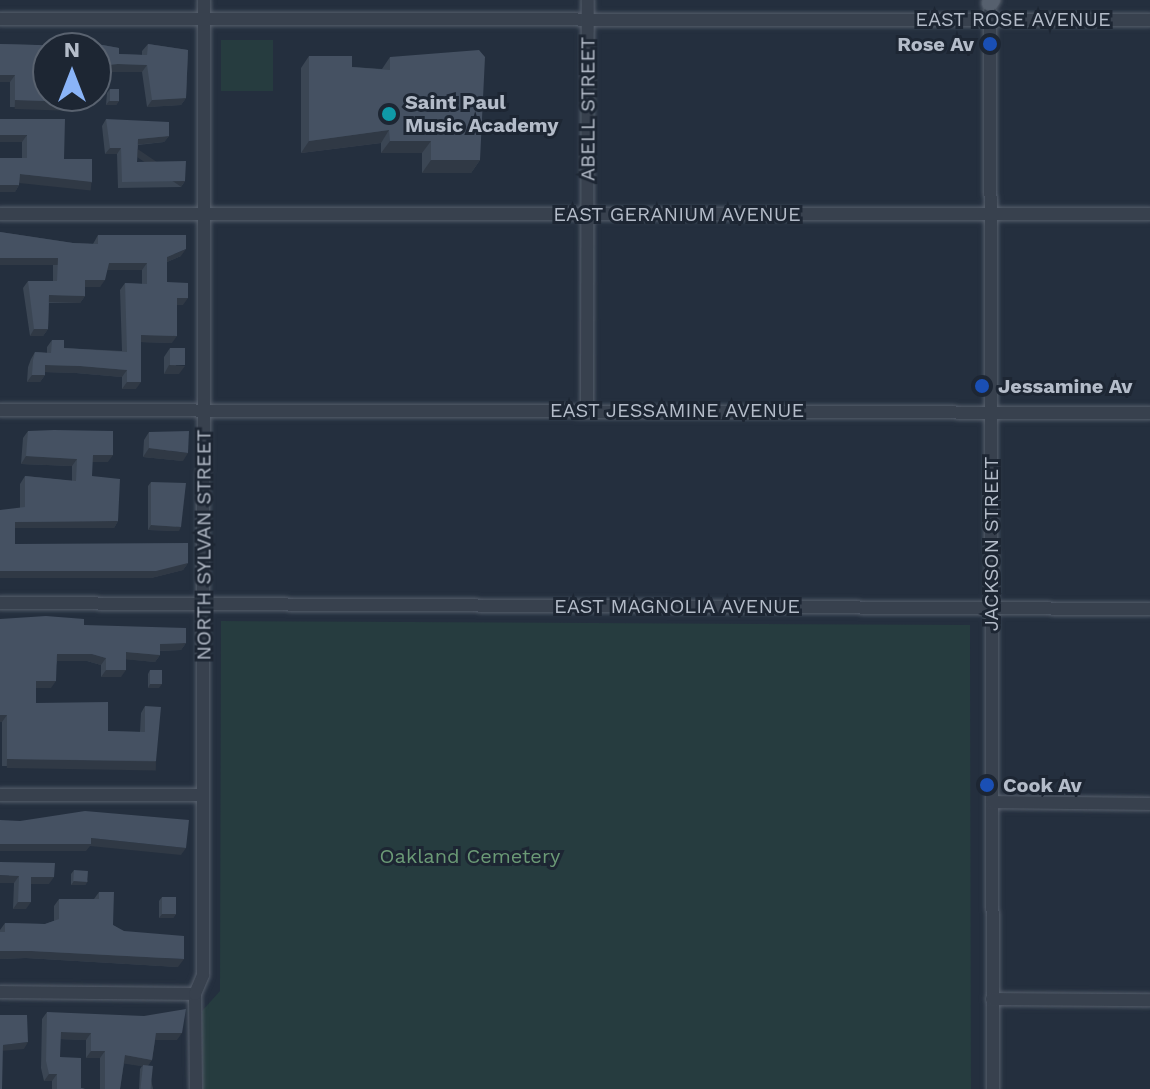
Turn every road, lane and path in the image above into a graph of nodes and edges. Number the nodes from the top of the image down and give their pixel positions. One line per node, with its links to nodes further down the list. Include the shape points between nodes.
1 (204, 0): 5 (street, NORTH SYLVAN STREET)
2 (588, 0): 4 (street, ABELL STREET)
3 (990, 6): 4 (street, EAST ROSE AVENUE); 7 (street, EAST ROSE AVENUE); 8 (street, JACKSON STREET)
4 (588, 17): 5 (street, EAST ROSE AVENUE); 12 (street, ABELL STREET)
5 (204, 18): 6 (street, EAST ROSE AVENUE); 10 (street, NORTH SYLVAN STREET)
6 (0, 19)
7 (1150, 20)
8 (990, 213): 11 (street, EAST GERANIUM AVENUE); 12 (street, EAST GERANIUM AVENUE); 16 (street, JACKSON STREET)
9 (0, 214): 10 (street, EAST GERANIUM AVENUE)
10 (204, 214): 12 (street, EAST GERANIUM AVENUE); 13 (street, NORTH SYLVAN STREET)
11 (1150, 214)
12 (588, 215): 15 (street, ABELL STREET)
13 (204, 409): 14 (street, EAST JESSAMINE AVENUE); 15 (street, EAST JESSAMINE AVENUE); 19 (street, NORTH SYLVAN STREET)
14 (0, 410)
15 (587, 410): 16 (street, EAST JESSAMINE AVENUE)
16 (991, 411): 17 (street, EAST JESSAMINE AVENUE); 20 (street, JACKSON STREET)
17 (1150, 413)
18 (0, 603): 19 (street, EAST MAGNOLIA AVENUE)
19 (204, 605): 20 (street, EAST MAGNOLIA AVENUE); 23 (street, NORTH SYLVAN STREET)
20 (991, 607): 21 (street, EAST MAGNOLIA AVENUE); 24 (street, JACKSON STREET)
21 (1150, 609)
22 (0, 795): 23 (street)
23 (202, 795): 27 (street, NORTH SYLVAN STREET, via 203,975)
24 (992, 802): 25 (street); 28 (street, JACKSON STREET)
25 (1150, 804)
26 (0, 992): 27 (street)
27 (195, 994): 30 (street, NORTH SYLVAN STREET)
28 (992, 999): 29 (street); 31 (street, JACKSON STREET)
29 (1150, 1000)
30 (196, 1089)
31 (993, 1089)

